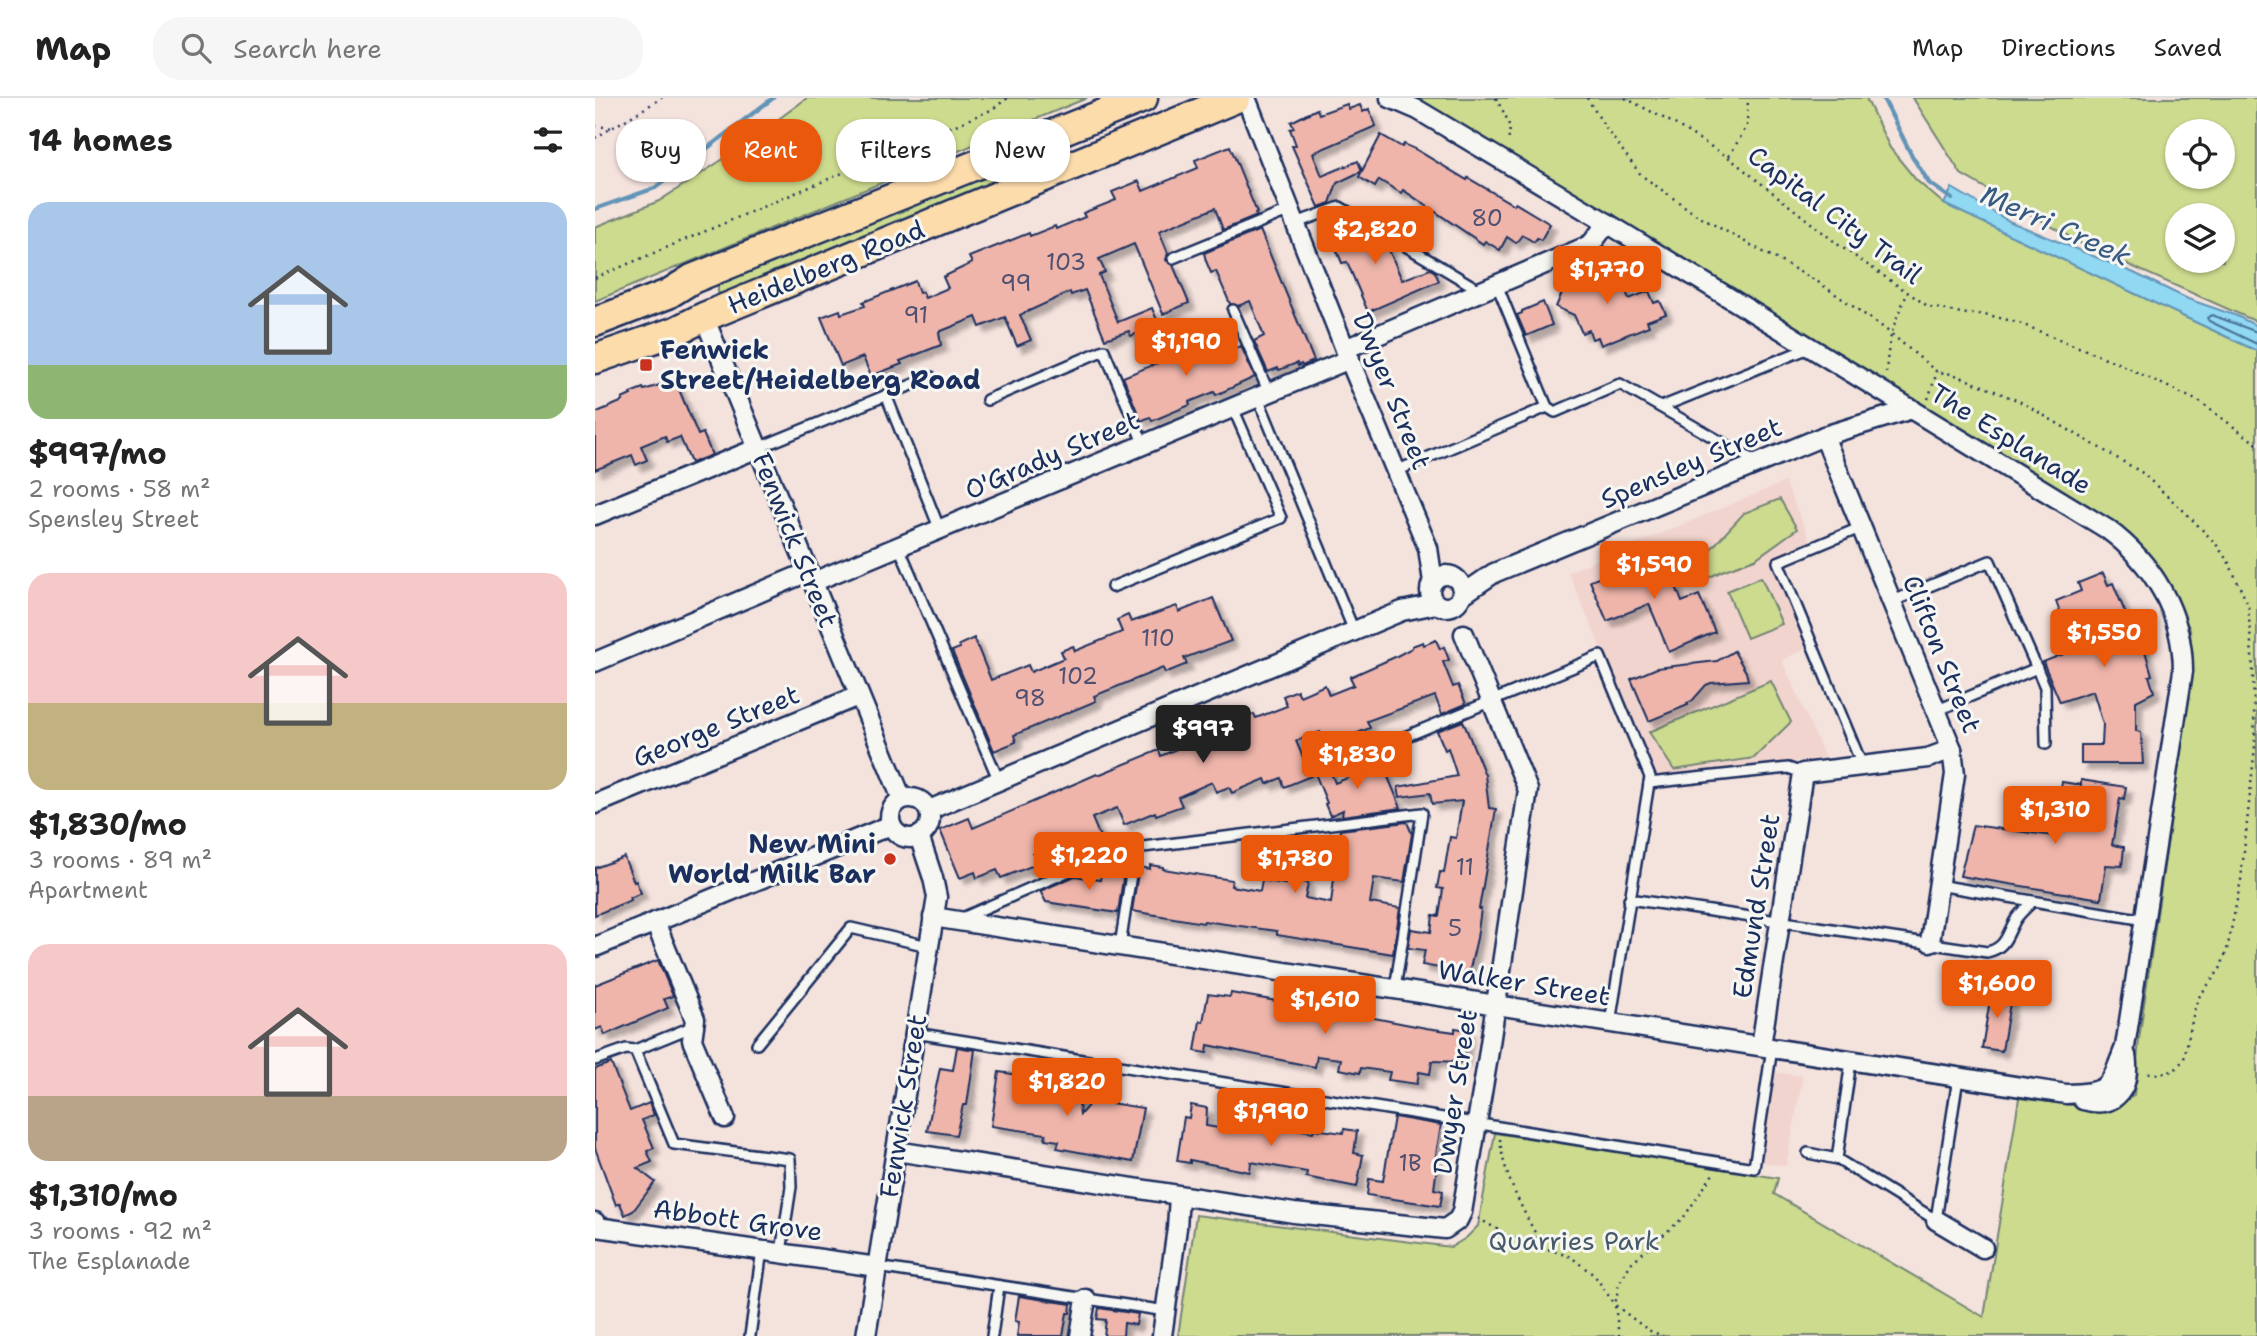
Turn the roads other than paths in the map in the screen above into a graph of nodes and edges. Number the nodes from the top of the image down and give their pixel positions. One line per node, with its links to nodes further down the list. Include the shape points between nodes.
1 (1143, 98): 6 (main road, Heidelberg Road)
2 (1235, 98): 8 (main road, Heidelberg Road)
3 (1246, 98): 10 (street, Dwyer Street)
4 (1390, 98): 5 (street, The Esplanade)
5 (1414, 104): 11 (street, The Esplanade)
6 (1070, 127)
7 (970, 167): 13 (main road, Heidelberg Road)
8 (1070, 168)
9 (1035, 182): 16 (main road, Heidelberg Road)
10 (1293, 216): 12 (lane); 14 (lane, via 1340,207); 19 (street, Dwyer Street)
11 (1608, 223): 14 (street, O'Grady Street, via 1592,243); 18 (street, The Esplanade)
12 (1173, 258)
13 (692, 279): 16 (main road, Fenwick Street); 17 (main road, Heidelberg Road, via 668,294)
14 (1490, 288): 19 (street, O'Grady Street); 26 (lane)
15 (1233, 310): 23 (lane)
16 (704, 317): 20 (main road, Heidelberg Road); 31 (street, Fenwick Street)
17 (595, 322)
18 (1810, 347): 25 (street, The Esplanade, via 1884,393); 27 (lane)
19 (1347, 354): 23 (street, O'Grady Street); 33 (street, Dwyer Street)
20 (595, 359)
21 (931, 377): 22 (lane)
22 (886, 395): 31 (lane); 36 (lane)
23 (1263, 396): 28 (street, O'Grady Street); 44 (lane)
24 (987, 400): 30 (lane, via 1104,350)
25 (1920, 405): 29 (street, Spensley Street); 68 (street, The Esplanade, via 2122,541 2148,568 2167,601 2180,636 2183,671)
26 (1547, 407): 27 (lane, via 1555,412 1620,384); 33 (lane)
27 (1661, 407): 32 (lane)
28 (1233, 408): 30 (street, O'Grady Street); 41 (lane, via 1281,518)
29 (1824, 436): 32 (street, Spensley Street); 35 (street, Clifton Street)
30 (1144, 445): 36 (street, O'Grady Street)
31 (758, 448): 34 (street); 39 (street, Fenwick Street)
32 (1758, 463): 40 (street, Spensley Street, via 1494,573)
33 (1396, 471): 38 (street, Dwyer Street)
34 (595, 515)
35 (1862, 527): 43 (street, Clifton Street); 54 (lane, via 1777,562)
36 (940, 530): 37 (street, O'Grady Street)
37 (899, 547): 39 (street, O'Grady Street); 56 (lane)
38 (1428, 548): 40 (street, Dwyer Street); 42 (street, Dwyer Street)
39 (811, 577): 46 (street, O'Grady Street); 48 (street, Fenwick Street)
40 (1456, 583): 42 (street, via 1442,576); 42 (street, via 1457,604 1452,607 1441,607)
41 (1112, 587)
42 (1433, 592): 44 (street)
43 (1893, 601): 47 (lane, via 1990,561); 50 (street, Clifton Street)
44 (1354, 631): 56 (street)
45 (1464, 634): 49 (street, Dwyer Street)
46 (595, 662)
47 (2036, 668): 50 (lane); 51 (lane, via 2045,688)
48 (858, 695): 58 (street, Fenwick Street); 59 (street, George Street)
49 (1492, 702): 52 (lane); 57 (lane, via 1600,656); 77 (street, Dwyer Street, via 1528,790)
50 (1938, 710): 53 (street, Clifton Street)
51 (2046, 744)
52 (1378, 748)
53 (1952, 749): 54 (street, via 1928,758); 64 (street, Clifton Street, via 1955,774)
54 (1862, 765): 55 (street)
55 (1803, 773): 57 (lane, via 1788,768); 71 (street, Edmund Street)
56 (999, 781): 60 (street)
57 (1649, 783): 65 (lane)
58 (902, 799): 60 (street, via 915,798); 61 (street, via 892,807)
59 (595, 804)
60 (929, 810): 62 (street, via 928,828)
61 (891, 825): 62 (street, via 906,838); 70 (street)
62 (919, 836): 67 (street, Fenwick Street, via 936,888)
63 (1135, 848): 69 (lane, via 1124,847); 74 (lane); 76 (lane, via 1422,813)
64 (1938, 885): 66 (lane); 72 (street, Clifton Street)
65 (1629, 899): 71 (lane); 78 (lane)
66 (2032, 902): 68 (lane); 72 (lane, via 1997,950)
67 (933, 917): 69 (street, Walker Street); 73 (street, Fenwick Street)
68 (2145, 920): 83 (street, The Esplanade)
69 (957, 921): 74 (street, Walker Street)
70 (655, 922): 75 (street); 79 (street)
71 (1779, 922): 72 (lane); 82 (street, Edmund Street)
72 (1930, 942)
73 (929, 946): 80 (street, Fenwick Street); 81 (lane, via 851,928)
74 (1119, 946): 76 (street, Walker Street)
75 (595, 947)
76 (1395, 989): 77 (street, Walker Street)
77 (1495, 1005): 78 (street, Walker Street); 90 (street, Dwyer Street)
78 (1610, 1023): 82 (street, Walker Street)
79 (694, 1026): 84 (lane); 89 (street, via 692,1040)
80 (915, 1033): 90 (lane); 91 (street, Fenwick Street)
81 (757, 1044)
82 (1766, 1047): 86 (street, Walker Street); 90 (lane, via 1754,1168)
83 (2126, 1048): 88 (street, The Esplanade); 88 (street, The Esplanade, via 2126,1081)
84 (635, 1050): 85 (lane); 99 (lane, via 674,1144 790,1158 791,1187)
85 (595, 1060)
86 (1851, 1060): 87 (street, Walker Street); 93 (lane)
87 (1958, 1078): 88 (street, Walker Street, via 2066,1094 2095,1103 2106,1102); 95 (lane)
88 (2111, 1093)
89 (725, 1118)
90 (1477, 1122): 94 (street, Dwyer Street, via 1462,1212 1445,1230)
91 (896, 1151): 94 (street); 100 (street, Fenwick Street)
92 (1808, 1153): 93 (lane)
93 (1837, 1158): 95 (lane)
94 (1179, 1196): 103 (street)
95 (1936, 1220): 97 (street)
96 (596, 1226): 98 (street, Abbott Grove)
97 (1983, 1248)
98 (762, 1250): 99 (street, Abbott Grove); 104 (lane)
99 (781, 1252): 100 (street, Abbott Grove)
100 (877, 1267): 101 (lane); 105 (street, Fenwick Street)
101 (999, 1286): 102 (lane); 106 (lane)
102 (1086, 1299): 103 (lane); 107 (street)
103 (1166, 1311): 108 (street)
104 (750, 1336)
105 (866, 1336)
106 (992, 1336)
107 (1080, 1336)
108 (1162, 1336)

